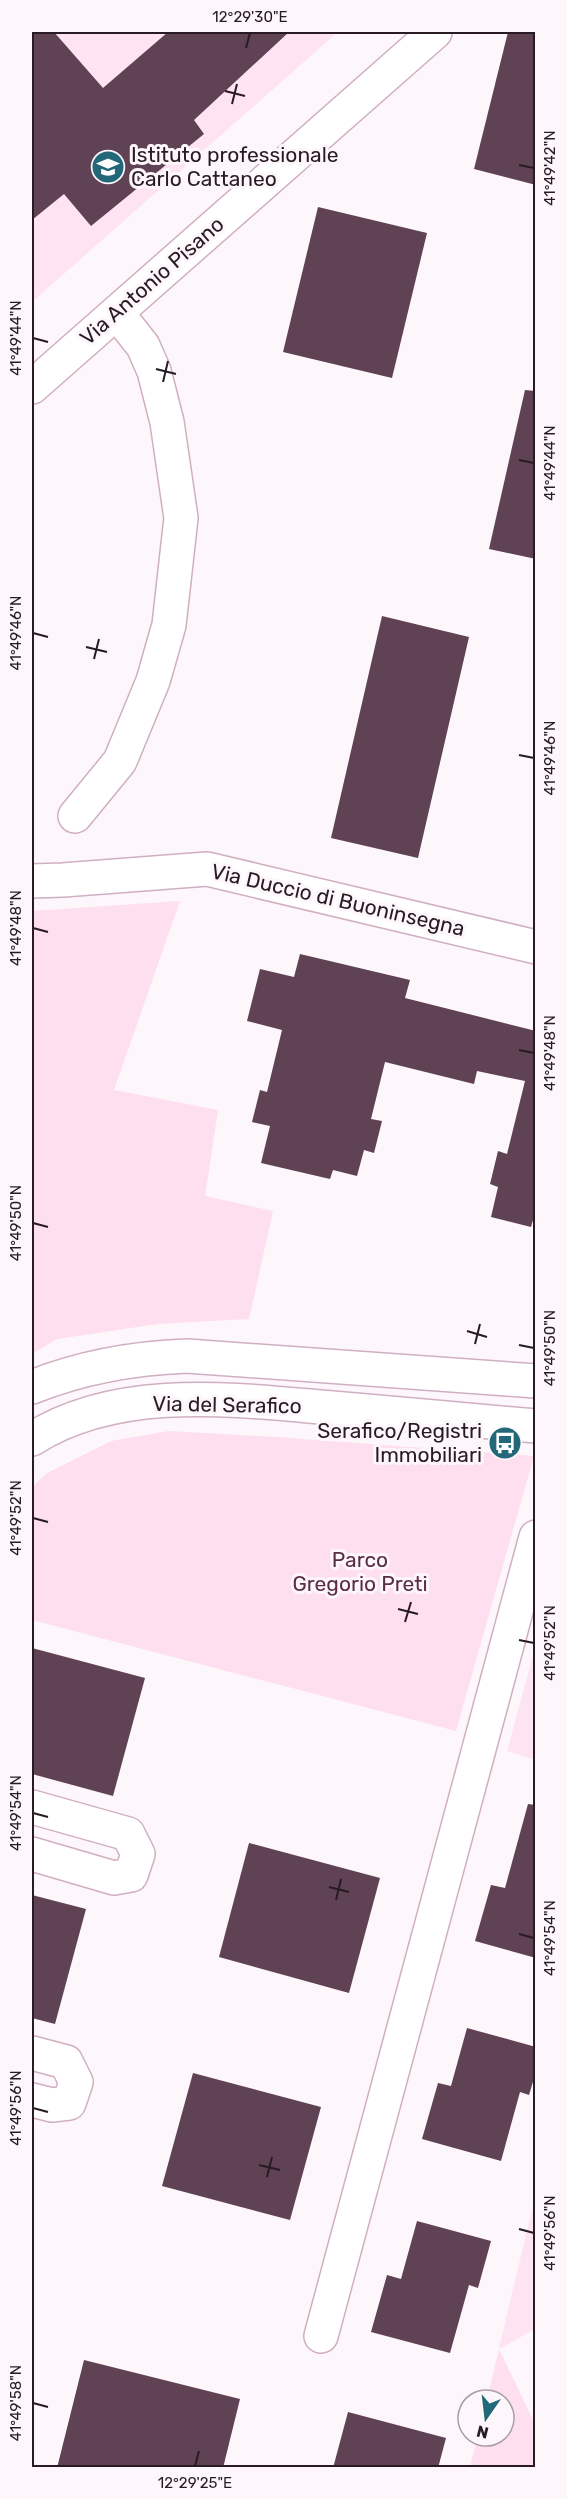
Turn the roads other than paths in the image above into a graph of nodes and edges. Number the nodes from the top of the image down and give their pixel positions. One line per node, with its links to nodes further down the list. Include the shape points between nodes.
1 (435, 32): 2 (street, Via Antonio Pisano)
2 (117, 313): 3 (street, Via Antonio Pisano); 4 (street, via 143,346 154,371 167,422 181,518 169,625 153,681 120,761)
3 (32, 387)
4 (75, 816)
5 (32, 881): 6 (street, Via Duccio di Buoninsegna, via 207,869)
6 (536, 946)
7 (536, 1381): 8 (street, Via del Serafico, via 187,1356 113,1363)
8 (32, 1387)
9 (536, 1426): 10 (street, Via del Serafico, via 276,1404 166,1401 103,1410)
10 (32, 1439)
11 (536, 1537): 16 (street)
12 (32, 1807): 13 (street, via 128,1834 138,1854 131,1875 114,1878)
13 (32, 1854)
14 (32, 2053): 15 (street, via 66,2062 76,2082 69,2103 52,2105)
15 (32, 2100)
16 (321, 2336)

